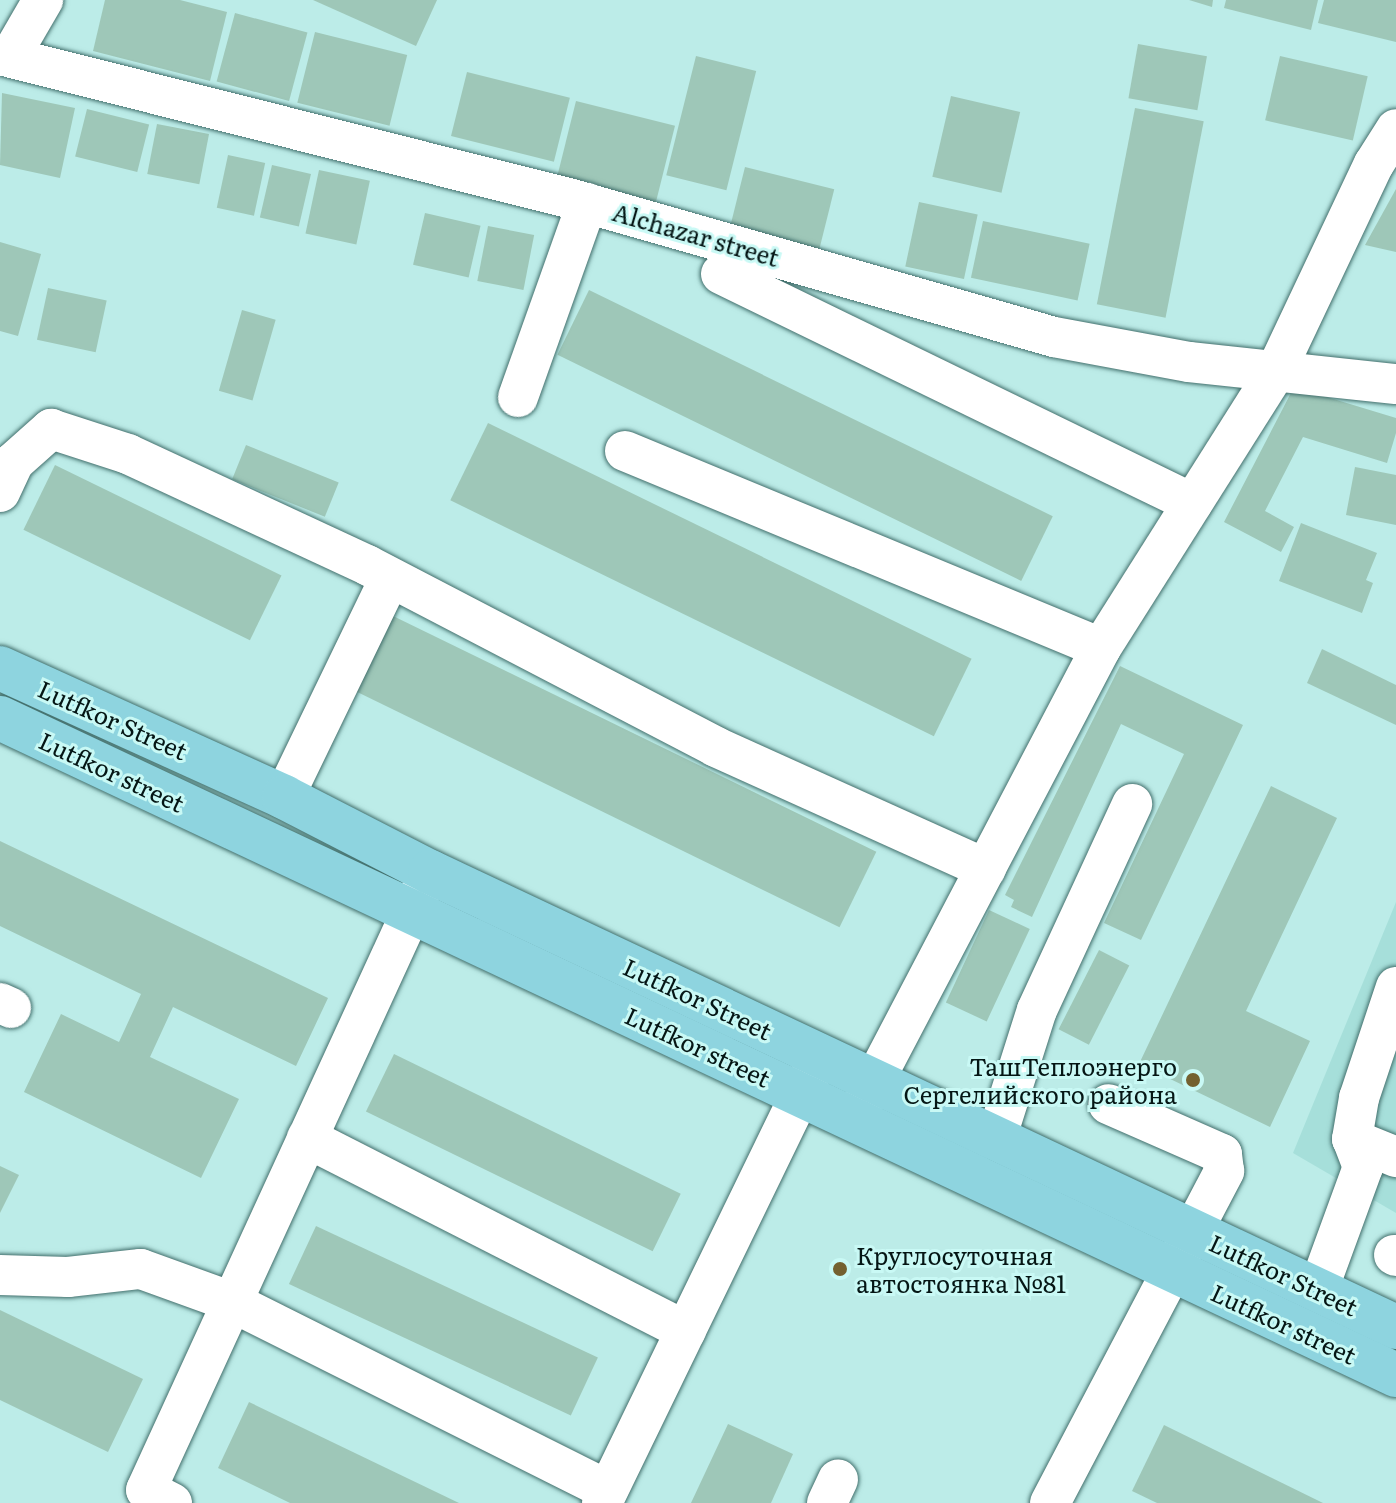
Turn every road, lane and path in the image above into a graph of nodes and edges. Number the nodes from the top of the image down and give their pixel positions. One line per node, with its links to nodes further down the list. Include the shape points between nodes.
1 (43, 0): 2 (street)
2 (5, 56): 4 (street, Alchazar street)
3 (1396, 129): 6 (street, via 1374,164)
4 (587, 203): 6 (street, Alchazar street, via 1054,337); 8 (street)
5 (721, 274): 11 (street)
6 (1275, 373): 7 (street, Alchazar street); 11 (street)
7 (1396, 384)
8 (518, 397)
9 (625, 451): 13 (street)
10 (0, 492): 12 (street, via 14,462 51,429 128,454)
11 (1192, 503): 13 (street)
12 (390, 578): 16 (street); 18 (street, via 716,747)
13 (1101, 648): 18 (street)
14 (0, 668): 16 (main road, Lutfkor Street)
15 (0, 718): 20 (main road, Lutfkor street)
16 (284, 797): 19 (main road, Lutfkor Street)
17 (1132, 804): 28 (street, via 1037,1010)
18 (986, 869): 23 (street)
19 (430, 872): 20 (street); 22 (main road, Lutfkor Street)
20 (411, 912): 24 (main road, Lutfkor street); 27 (street)
21 (1396, 987): 29 (street, via 1359,1098)
22 (820, 1055): 23 (main road, Lutfkor Street); 24 (street)
23 (874, 1081): 26 (street); 28 (main road, Lutfkor Street)
24 (801, 1094): 26 (main road, Lutfkor street); 37 (street)
25 (1108, 1104): 31 (street, via 1222,1154 1224,1171)
26 (855, 1119): 32 (main road, Lutfkor street)
27 (307, 1138): 35 (street); 37 (street)
28 (996, 1139): 31 (main road, Lutfkor Street)
29 (1352, 1139): 30 (street); 34 (street, via 1363,1167)
30 (1396, 1157)
31 (1191, 1230): 32 (street); 34 (main road, Lutfkor Street)
32 (1172, 1269): 38 (main road, Lutfkor street); 40 (street)
33 (0, 1275): 35 (street, via 68,1277 141,1269)
34 (1318, 1290): 36 (main road, Lutfkor Street)
35 (232, 1302): 39 (street); 41 (street, via 146,1490)
36 (1396, 1327)
37 (686, 1331): 39 (street)
38 (1396, 1375)
39 (605, 1497)
40 (1059, 1500)
41 (172, 1503)

